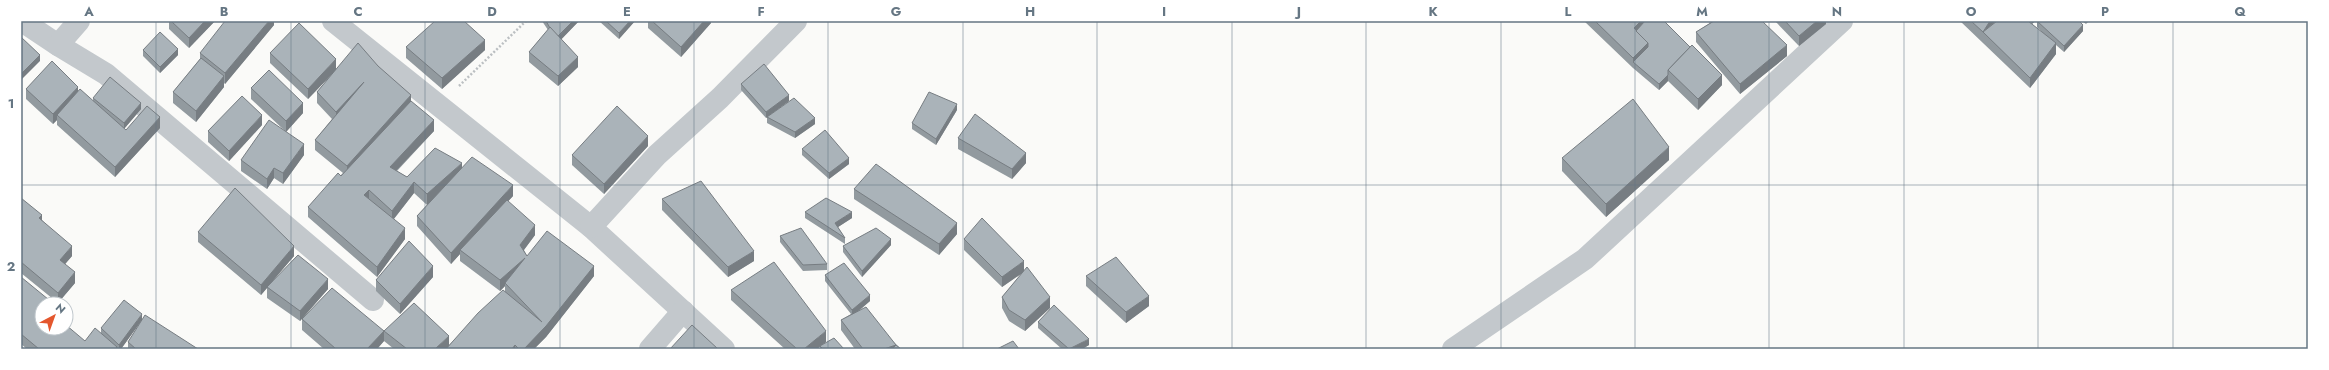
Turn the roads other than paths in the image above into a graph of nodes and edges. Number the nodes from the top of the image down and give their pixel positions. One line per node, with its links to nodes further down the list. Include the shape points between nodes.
1 (22, 21): 6 (street)
2 (79, 21): 6 (street)
3 (333, 21): 7 (street)
4 (796, 21): 7 (street, via 720,98 657,155)
5 (1842, 21): 12 (street, via 1585,259)
6 (58, 45): 8 (street, via 106,74)
7 (591, 227): 9 (street)
8 (373, 300)
9 (683, 311): 10 (street); 11 (street)
10 (650, 349)
11 (724, 349)
12 (1453, 349)

